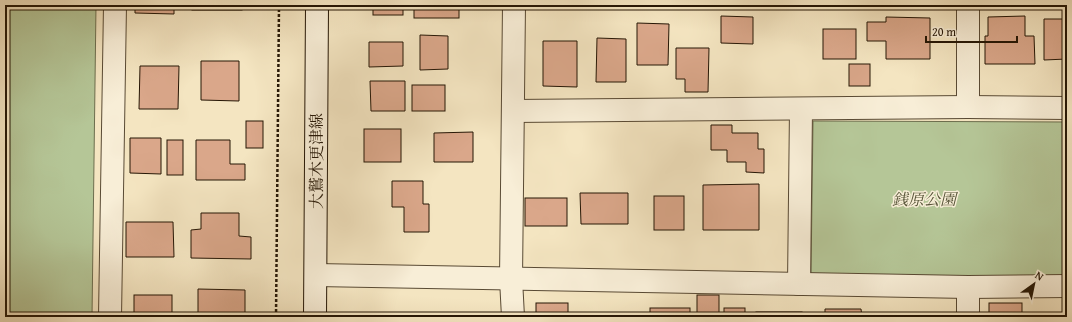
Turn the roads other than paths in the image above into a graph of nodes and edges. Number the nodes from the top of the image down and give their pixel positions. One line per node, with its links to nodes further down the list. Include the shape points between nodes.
1 (115, 5): 14 (street)
2 (317, 5): 9 (street, 大鷲木更津線)
3 (514, 5): 8 (street)
4 (968, 5): 5 (street)
5 (968, 107): 6 (street); 7 (street)
6 (1067, 108)
7 (801, 109): 8 (street); 11 (street)
8 (513, 111): 10 (street)
9 (316, 275): 10 (street); 15 (street, 大鷲木更津線)
10 (511, 279): 11 (street); 16 (street)
11 (799, 284): 13 (street)
12 (1067, 286): 13 (street)
13 (968, 287): 17 (street)
14 (110, 317)
15 (315, 317)
16 (513, 317)
17 (968, 317)

